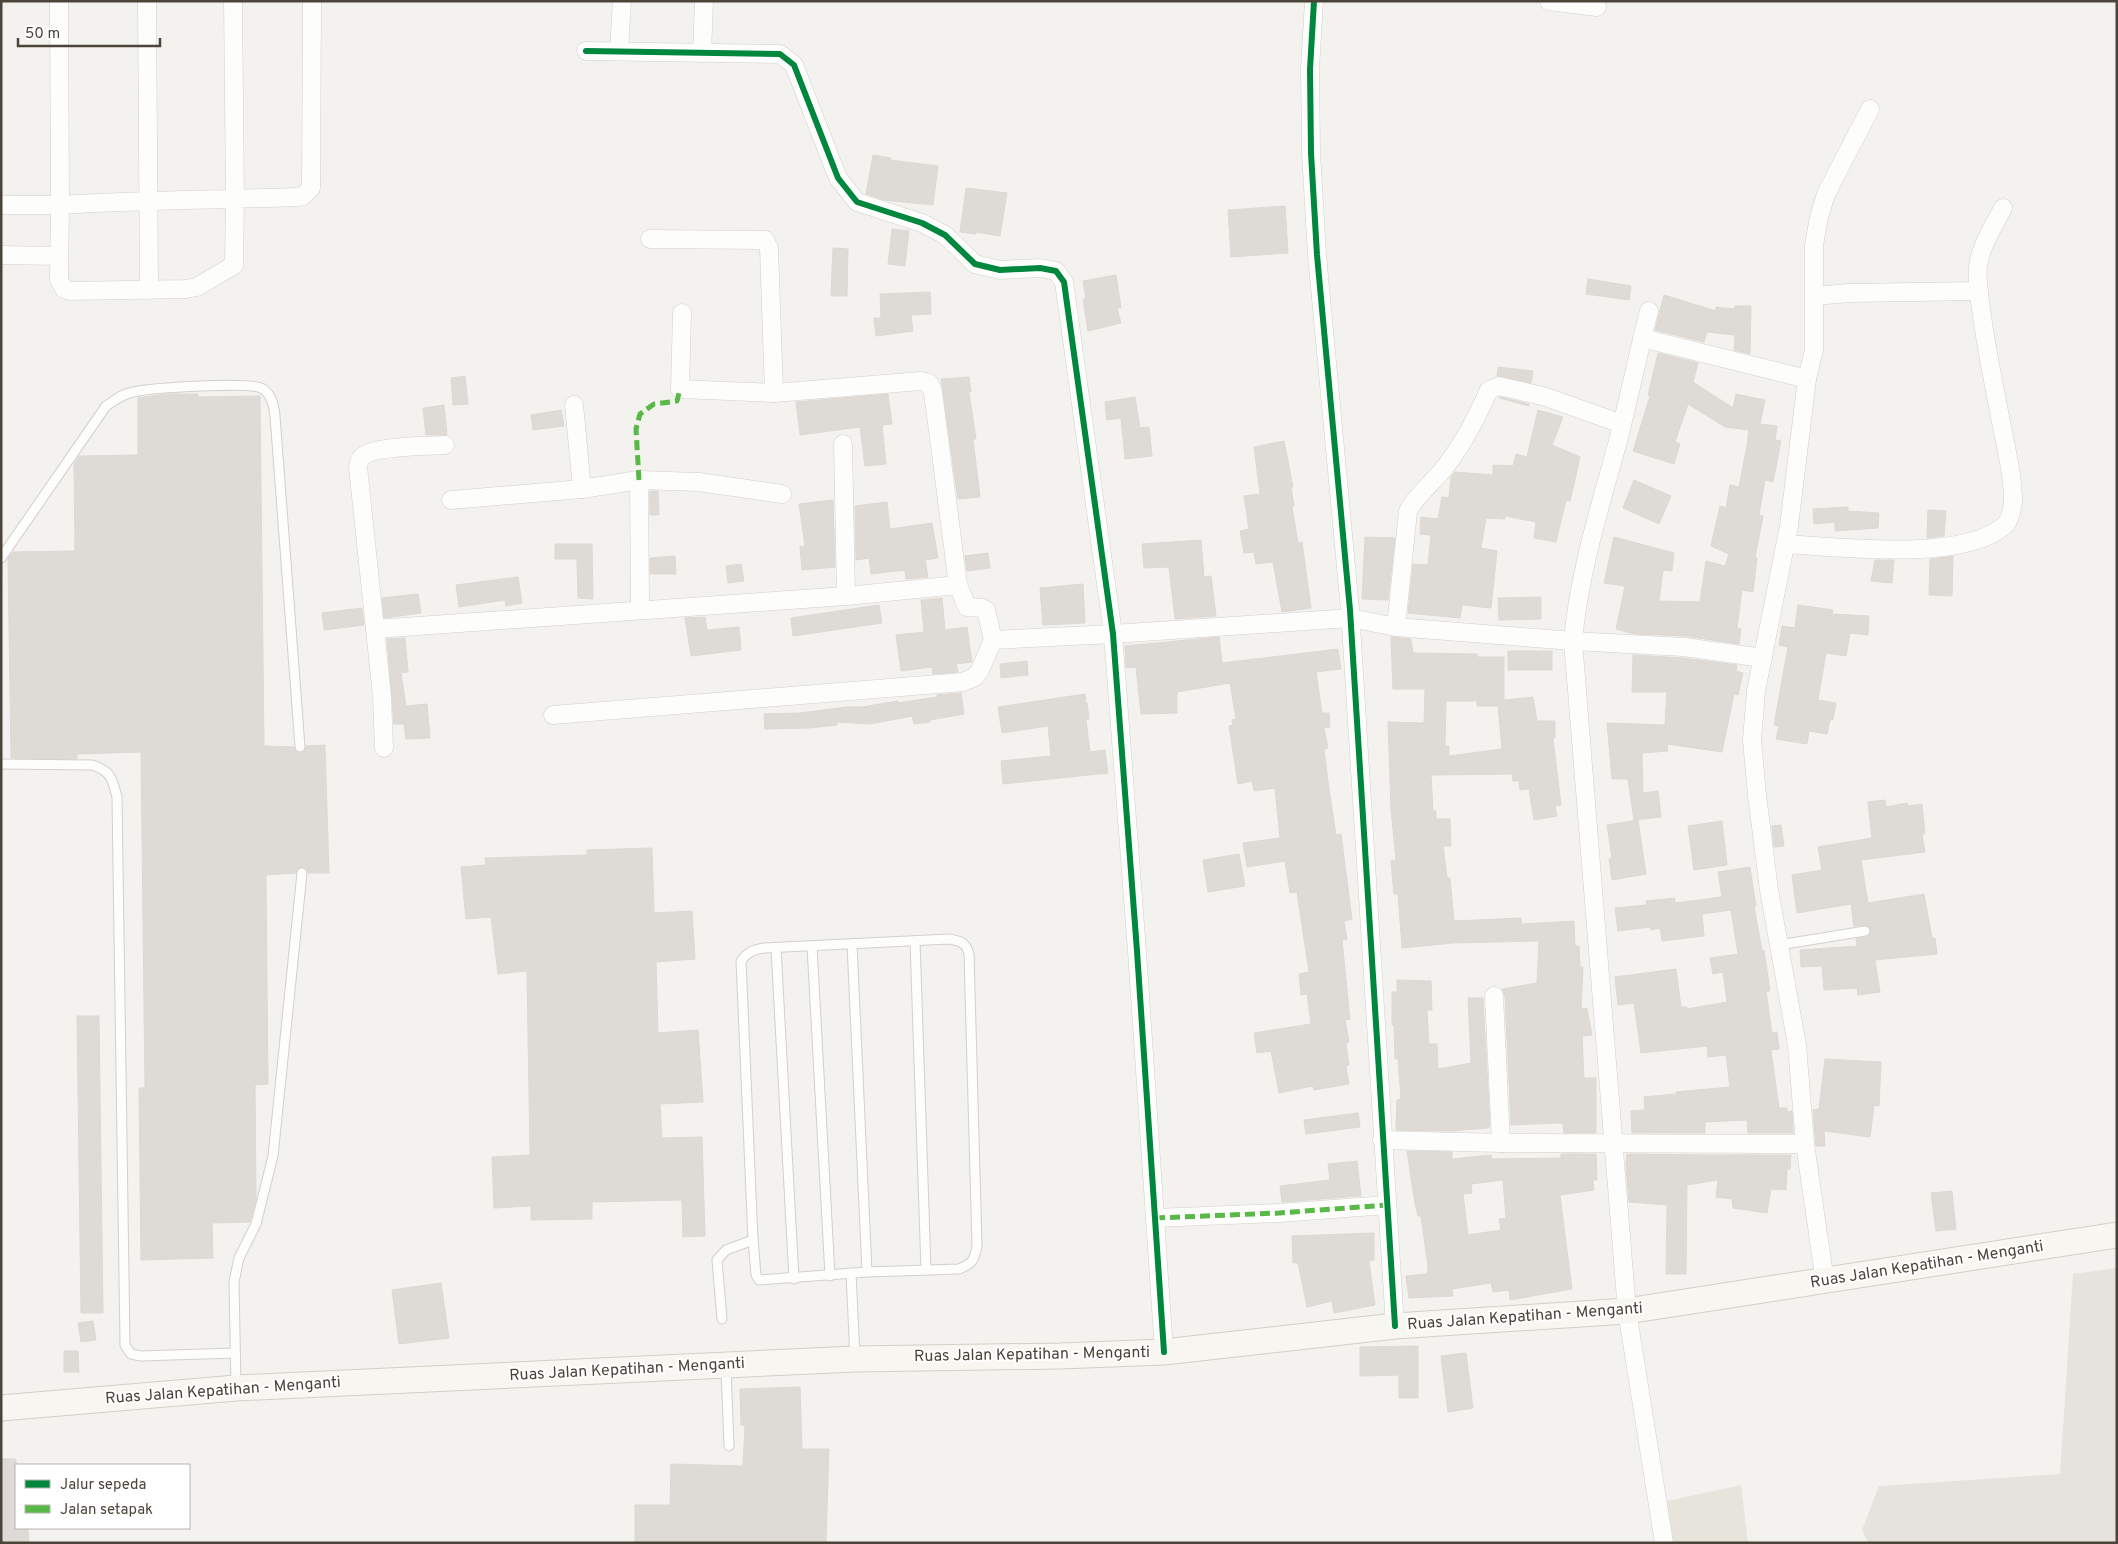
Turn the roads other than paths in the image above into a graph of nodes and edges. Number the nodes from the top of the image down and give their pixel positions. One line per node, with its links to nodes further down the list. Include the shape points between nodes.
1 (59, 1): 17 (street)
2 (147, 1): 15 (street)
3 (233, 1): 14 (street)
4 (312, 1): 14 (street, via 312,188 297,197)
5 (622, 1): 11 (street)
6 (704, 1): 12 (street)
7 (1314, 1): 43 (street, via 1310,69 1311,153)
8 (1549, 1): 9 (street)
9 (1596, 7)
10 (586, 51): 11 (street)
11 (618, 51): 12 (street)
12 (702, 53): 46 (street, via 780,54 794,65 838,178 857,202 922,223 946,235 975,264 1000,270 1040,268 1056,271 1064,282)
13 (1870, 109): 24 (street, via 1826,194 1819,217 1814,245)
14 (235, 199): 15 (street); 22 (street, via 234,265 197,287)
15 (149, 201): 17 (street); 22 (street)
16 (1, 205): 17 (street)
17 (60, 205): 21 (street)
18 (2003, 208): 23 (street, via 1980,259)
19 (650, 239): 29 (street, via 765,240 770,248)
20 (1, 255): 21 (street)
21 (59, 256): 22 (street, via 60,280 64,289 69,291)
22 (149, 290)
23 (1979, 291): 24 (street); 38 (street, via 1986,346 2009,463 2013,504 2006,524 1976,540 1939,548)
24 (1815, 296): 28 (street, via 1814,350)
25 (1649, 311): 27 (street)
26 (682, 313): 29 (street, via 680,389)
27 (1642, 338): 28 (street); 31 (street)
28 (1807, 379): 38 (street)
29 (774, 392): 40 (street, via 920,381 929,383 933,392)
30 (574, 405): 35 (street)
31 (1622, 424): 44 (street, via 1546,397 1499,386 1489,390 1461,446 1440,474 1415,498 1408,511); 48 (street, via 1584,564)
32 (842, 444): 41 (street)
33 (445, 445): 45 (street, via 375,450 359,460)
34 (639, 480): 35 (street); 36 (street, via 699,482); 42 (street)
35 (582, 489): 37 (street)
36 (782, 494)
37 (452, 500)
38 (1786, 544): 49 (street)
39 (1, 558): 51 (lane, via 106,406 121,395 156,389 228,385 258,386 265,390 276,416)
40 (958, 586): 41 (street); 47 (street, via 967,607 986,610)
41 (846, 596): 42 (street)
42 (640, 609): 45 (street)
43 (1350, 618): 44 (street); 46 (street); 62 (street)
44 (1396, 626): 48 (street)
45 (374, 629): 52 (street)
46 (1112, 634): 47 (street); 67 (street)
47 (993, 640): 50 (street, via 980,670 975,677 963,682)
48 (1573, 641): 49 (street, via 1684,647); 63 (street)
49 (1763, 658): 58 (street, via 1756,691 1752,740)
50 (553, 715)
51 (300, 747)
52 (384, 748)
53 (1, 764): 80 (lane, via 92,765 105,769 117,797 126,1345 131,1354 140,1356)
54 (302, 873): 80 (lane, via 273,1156 256,1224 239,1258 234,1282)
55 (1864, 931): 58 (lane)
56 (916, 941): 57 (lane); 70 (lane); 70 (lane, via 948,939 962,942 967,948 969,964 977,1246 974,1260 968,1265)
57 (852, 944): 59 (lane); 71 (lane)
58 (1779, 945): 65 (street, via 1797,1045)
59 (812, 946): 60 (lane); 73 (lane)
60 (776, 948): 69 (lane, via 753,950 741,961); 74 (lane)
61 (1494, 996): 64 (street)
62 (1382, 1140): 64 (street); 66 (street)
63 (1614, 1142): 64 (street); 65 (street); 76 (street)
64 (1501, 1143)
65 (1805, 1144): 75 (street)
66 (1387, 1204): 67 (street); 78 (street)
67 (1155, 1218): 79 (street)
68 (2117, 1235): 75 (main road, Ruas Jalan Kepatihan - Menganti)
69 (753, 1240): 74 (lane, via 759,1280); 77 (lane, via 726,1250 717,1260)
70 (926, 1270): 71 (lane)
71 (867, 1272): 72 (lane)
72 (851, 1274): 73 (lane); 81 (lane)
73 (830, 1276): 74 (lane)
74 (794, 1279)
75 (1825, 1282): 76 (main road, Ruas Jalan Kepatihan - Menganti)
76 (1627, 1311): 78 (main road, Ruas Jalan Kepatihan - Menganti); 86 (street)
77 (722, 1319)
78 (1395, 1326): 79 (main road, Ruas Jalan Kepatihan - Menganti)
79 (1164, 1352): 81 (main road, Ruas Jalan Kepatihan - Menganti)
80 (235, 1353): 83 (lane)
81 (855, 1359): 82 (main road, Ruas Jalan Kepatihan - Menganti)
82 (726, 1365): 83 (main road, Ruas Jalan Kepatihan - Menganti); 85 (lane)
83 (236, 1388): 84 (main road, Ruas Jalan Kepatihan - Menganti)
84 (1, 1408)
85 (729, 1446)
86 (1664, 1543)

